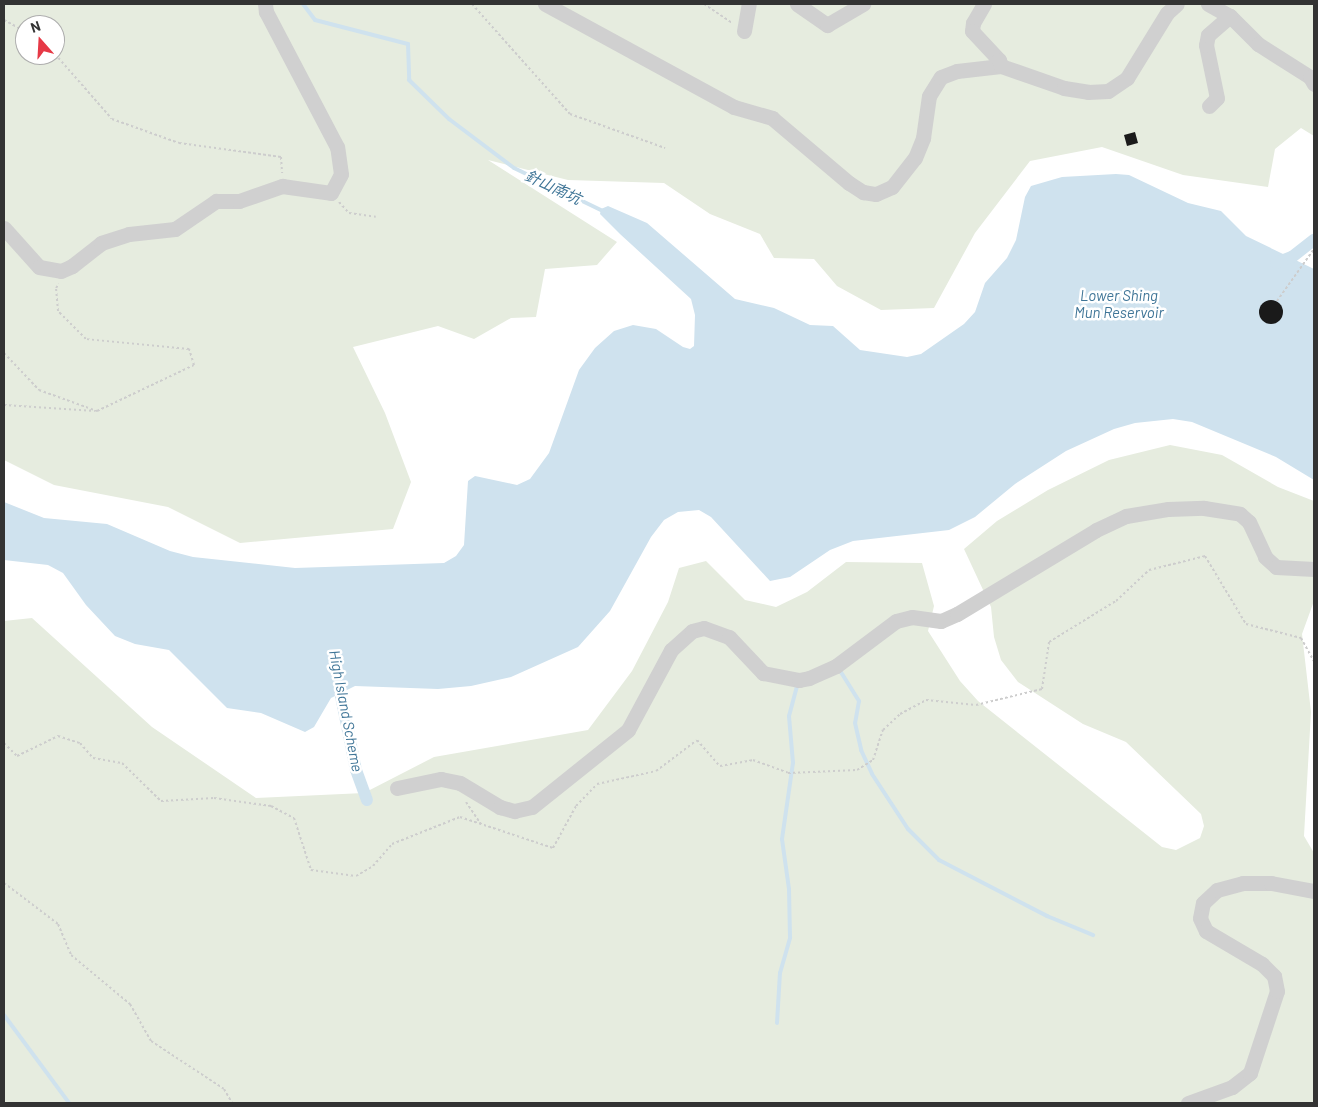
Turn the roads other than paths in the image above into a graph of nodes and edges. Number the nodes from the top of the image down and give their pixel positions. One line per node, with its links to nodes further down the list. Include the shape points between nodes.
1 (265, 4): 14 (lane, via 266,12 337,147 341,174 331,192 282,186 239,201 216,201 175,229 129,234 101,243 72,266 57,272 39,267)
2 (545, 4): 11 (lane, via 734,107 775,120 849,183 872,194 889,190 911,164 923,138 929,96 939,79 957,71)
3 (749, 4): 10 (lane)
4 (796, 4): 5 (lane, via 827,25)
5 (863, 4)
6 (984, 4): 11 (lane, via 972,31)
7 (1177, 4): 11 (lane, via 1167,13 1127,78 1112,90 1088,92 1064,88)
8 (1208, 4): 9 (lane)
9 (1230, 16): 12 (lane, via 1258,44 1310,77); 13 (lane, via 1208,35 1206,45 1217,98)
10 (744, 31)
11 (1001, 66)
12 (1314, 84)
13 (1209, 106)
14 (4, 228)
15 (1314, 569): 16 (lane, via 1276,567 1264,557 1249,522 1240,514 1204,508 1168,509 1126,516 1096,530 957,614 941,621 912,617 896,621 836,666 809,678 799,680 763,673 728,637 704,628 692,631 671,650 628,730 532,807 514,811 500,807 460,783 441,779)
16 (397, 788)
17 (1314, 891): 18 (lane, via 1277,884 1243,883 1217,890 1203,903 1200,918 1206,931 1262,964 1274,976 1277,990 1250,1073 1232,1087)
18 (1188, 1103)

